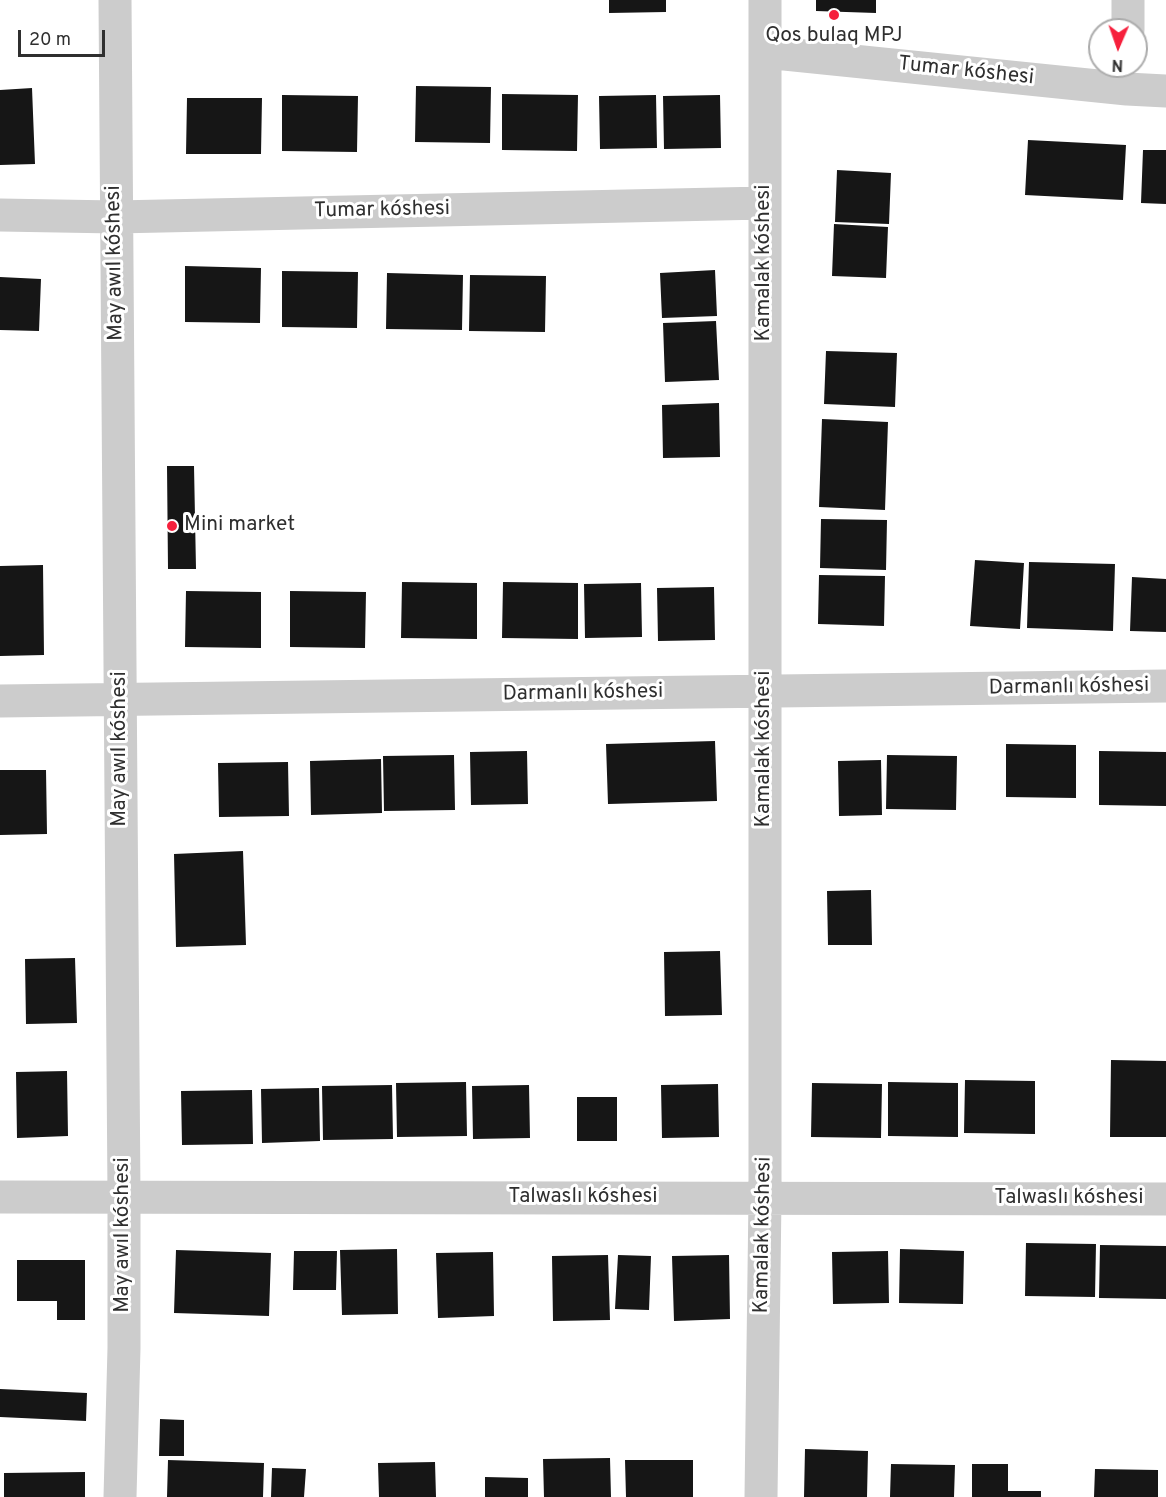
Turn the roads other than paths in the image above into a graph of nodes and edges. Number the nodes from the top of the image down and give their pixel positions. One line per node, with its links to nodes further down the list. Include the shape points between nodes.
1 (115, 0): 11 (street, May awıl kóshesi)
2 (765, 0): 5 (street, Kamalak kóshesi)
3 (1128, 0): 4 (street)
4 (1128, 18)
5 (765, 52): 6 (street, Tumar kóshesi); 9 (street, Kamalak kóshesi)
6 (1088, 74)
7 (1130, 78): 8 (street, Tumar kóshesi)
8 (1166, 91)
9 (765, 203): 11 (street, Tumar kóshesi); 13 (street, Kamalak kóshesi)
10 (0, 215): 11 (street, Tumar kóshesi)
11 (116, 217): 15 (street, May awıl kóshesi)
12 (1166, 687): 13 (street, Darmanlı kóshesi)
13 (765, 692): 15 (street, Darmanlı kóshesi); 18 (street, Kamalak kóshesi)
14 (0, 701): 15 (street, Darmanlı kóshesi)
15 (121, 701): 16 (street, May awıl kóshesi)
16 (124, 1196): 17 (street, Talwaslı kóshesi); 18 (street, Talwaslı kóshesi); 20 (street, May awıl kóshesi)
17 (0, 1197)
18 (765, 1198): 19 (street, Talwaslı kóshesi); 21 (street, Kamalak kóshesi)
19 (1166, 1199)
20 (120, 1497)
21 (761, 1497)

